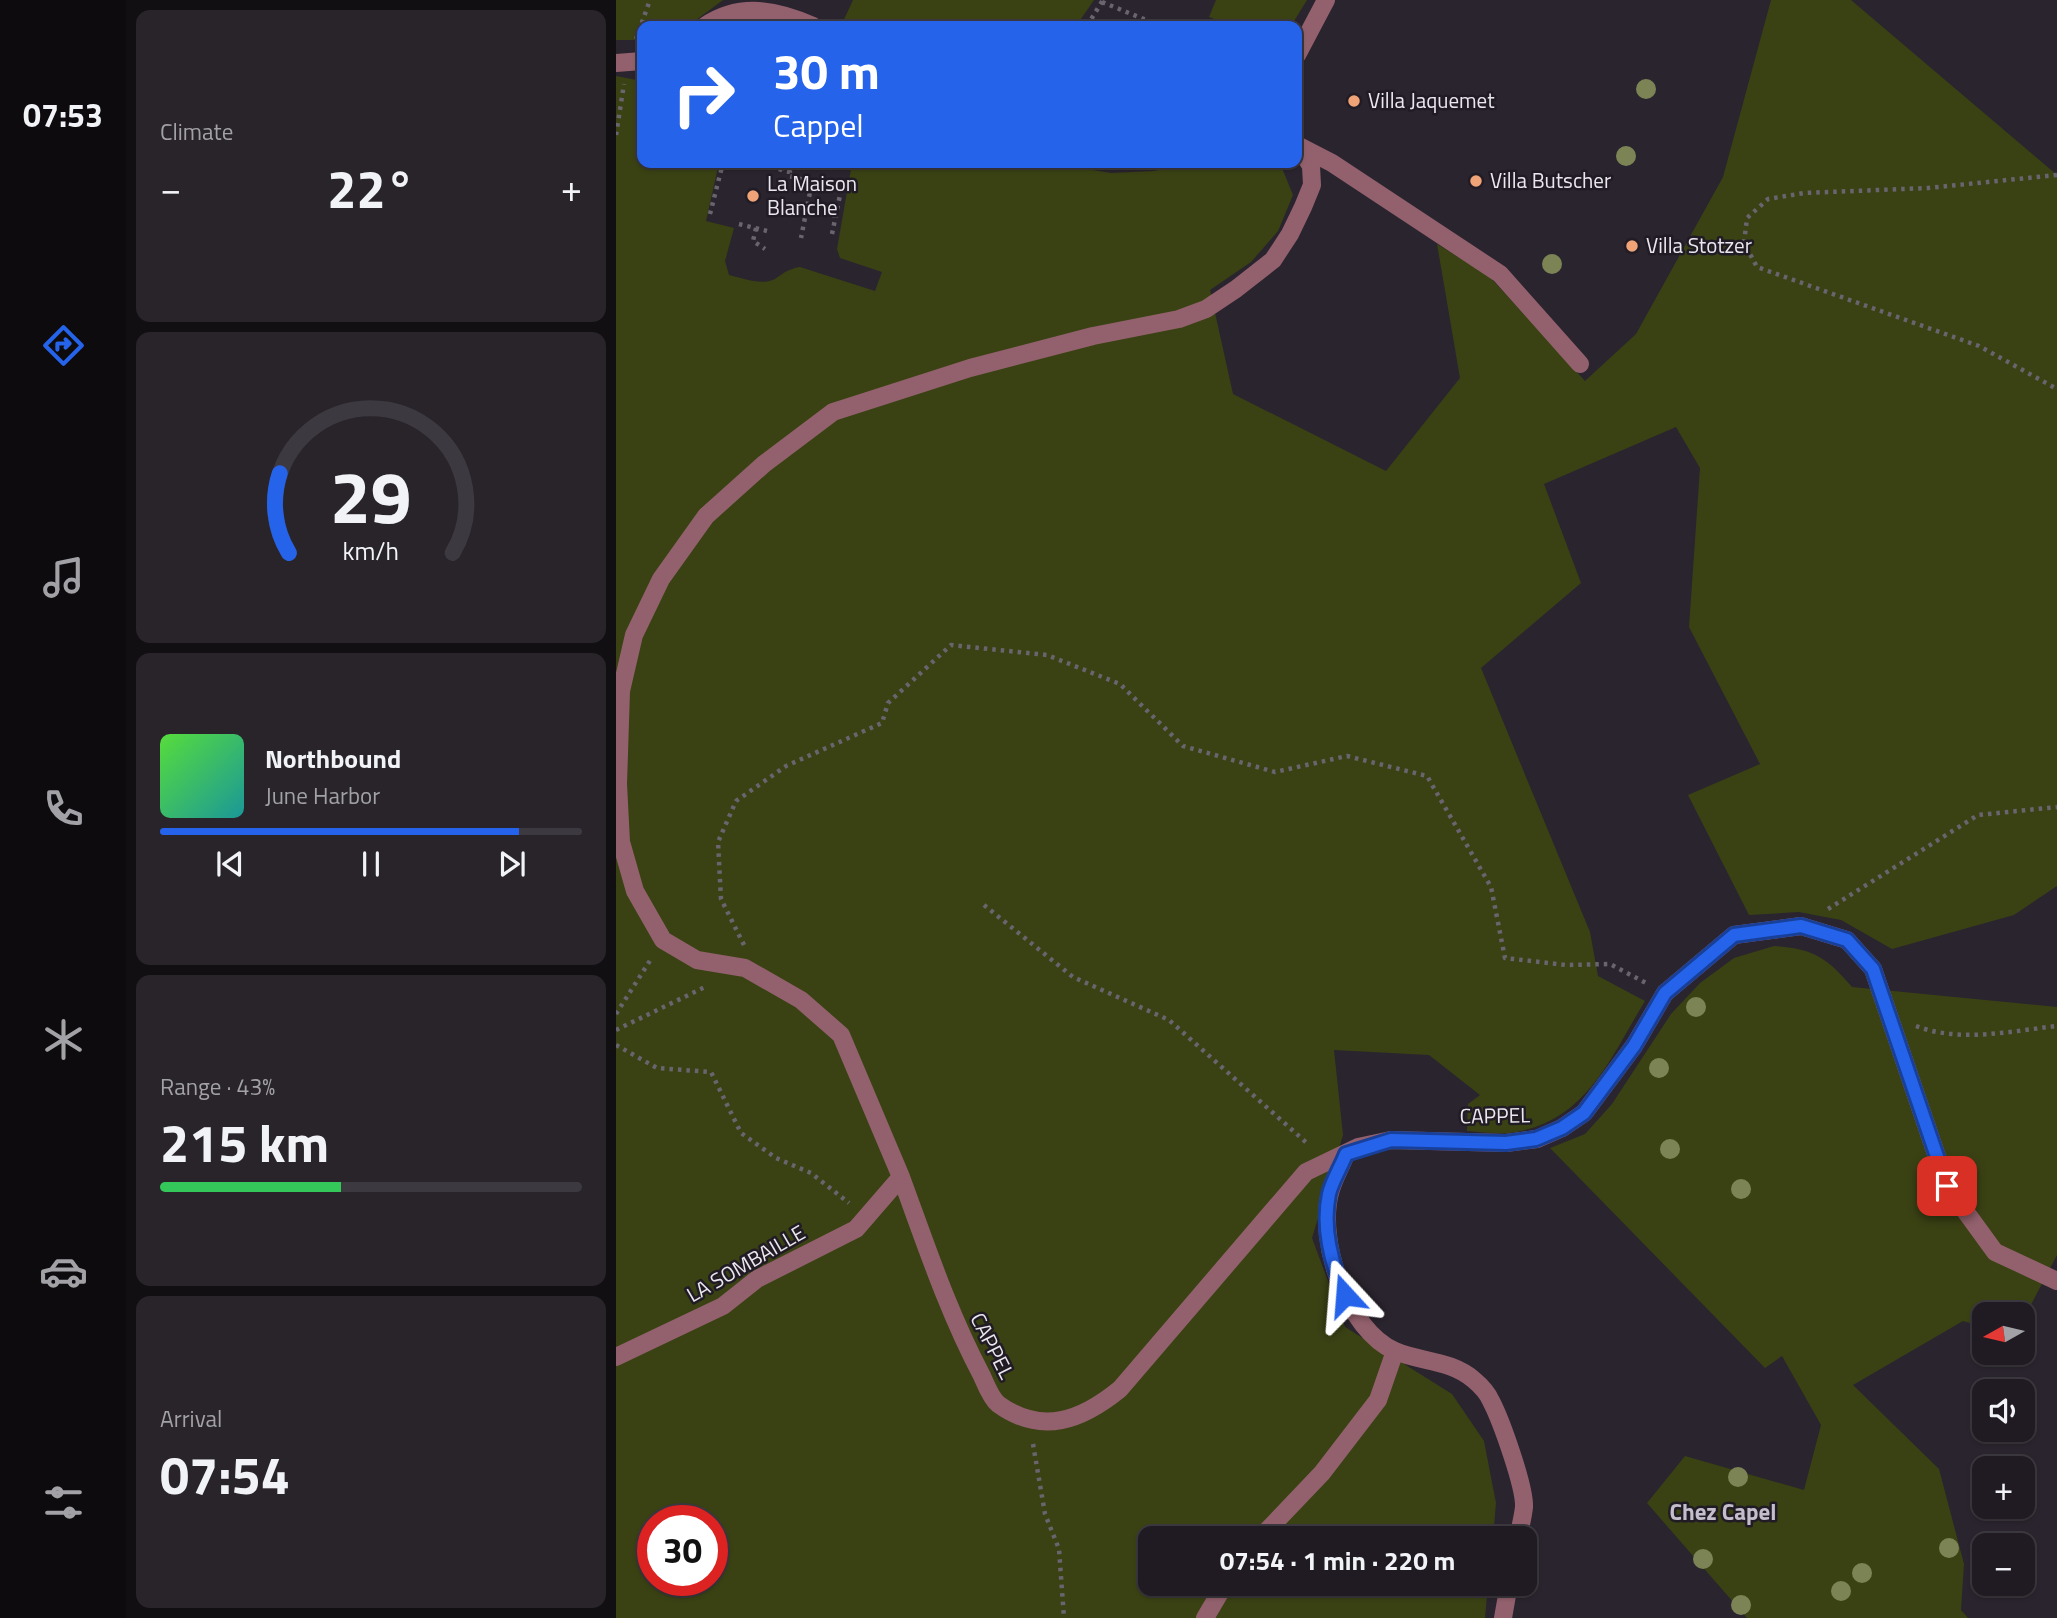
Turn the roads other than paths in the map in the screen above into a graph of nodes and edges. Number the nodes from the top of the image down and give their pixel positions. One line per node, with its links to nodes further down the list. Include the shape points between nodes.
1 (1326, 0): 4 (street)
2 (713, 21): 3 (street, via 761,10)
3 (801, 21)
4 (1302, 46)
5 (1302, 147): 7 (street, via 1500,274)
6 (1302, 151): 9 (street, via 1311,166 1312,185 1290,234 1273,260 1206,309 970,368 833,412 706,516 661,579 634,635 621,691 618,784 621,842 635,891 663,940 697,960 745,968 801,1000 841,1035)
7 (1580, 364)
8 (1346, 1154): 9 (street, CAPPEL, via 1306,1172 1111,1396 1094,1410 1059,1422 1022,1416 996,1403 955,1326); 10 (street, CAPPEL, via 1391,1140 1506,1143 1536,1139 1562,1128 1584,1113 1634,1046 1665,993 1734,935 1801,926 1847,940 1873,969 1947,1186 1995,1252); 11 (street, via 1329,1195 1328,1236 1338,1278 1353,1312)
9 (901, 1177): 12 (street, LA SOMBAILLE, via 856,1229 758,1279 723,1306)
10 (2057, 1281)
11 (1395, 1351): 13 (street, via 1378,1400 1322,1473); 14 (street, via 1451,1367 1474,1380 1491,1399 1521,1486)
12 (616, 1357)
13 (1271, 1526)
14 (1520, 1526)
15 (1218, 1596): 17 (street)
16 (1507, 1596): 18 (street)
17 (1205, 1618)
18 (1503, 1618)

